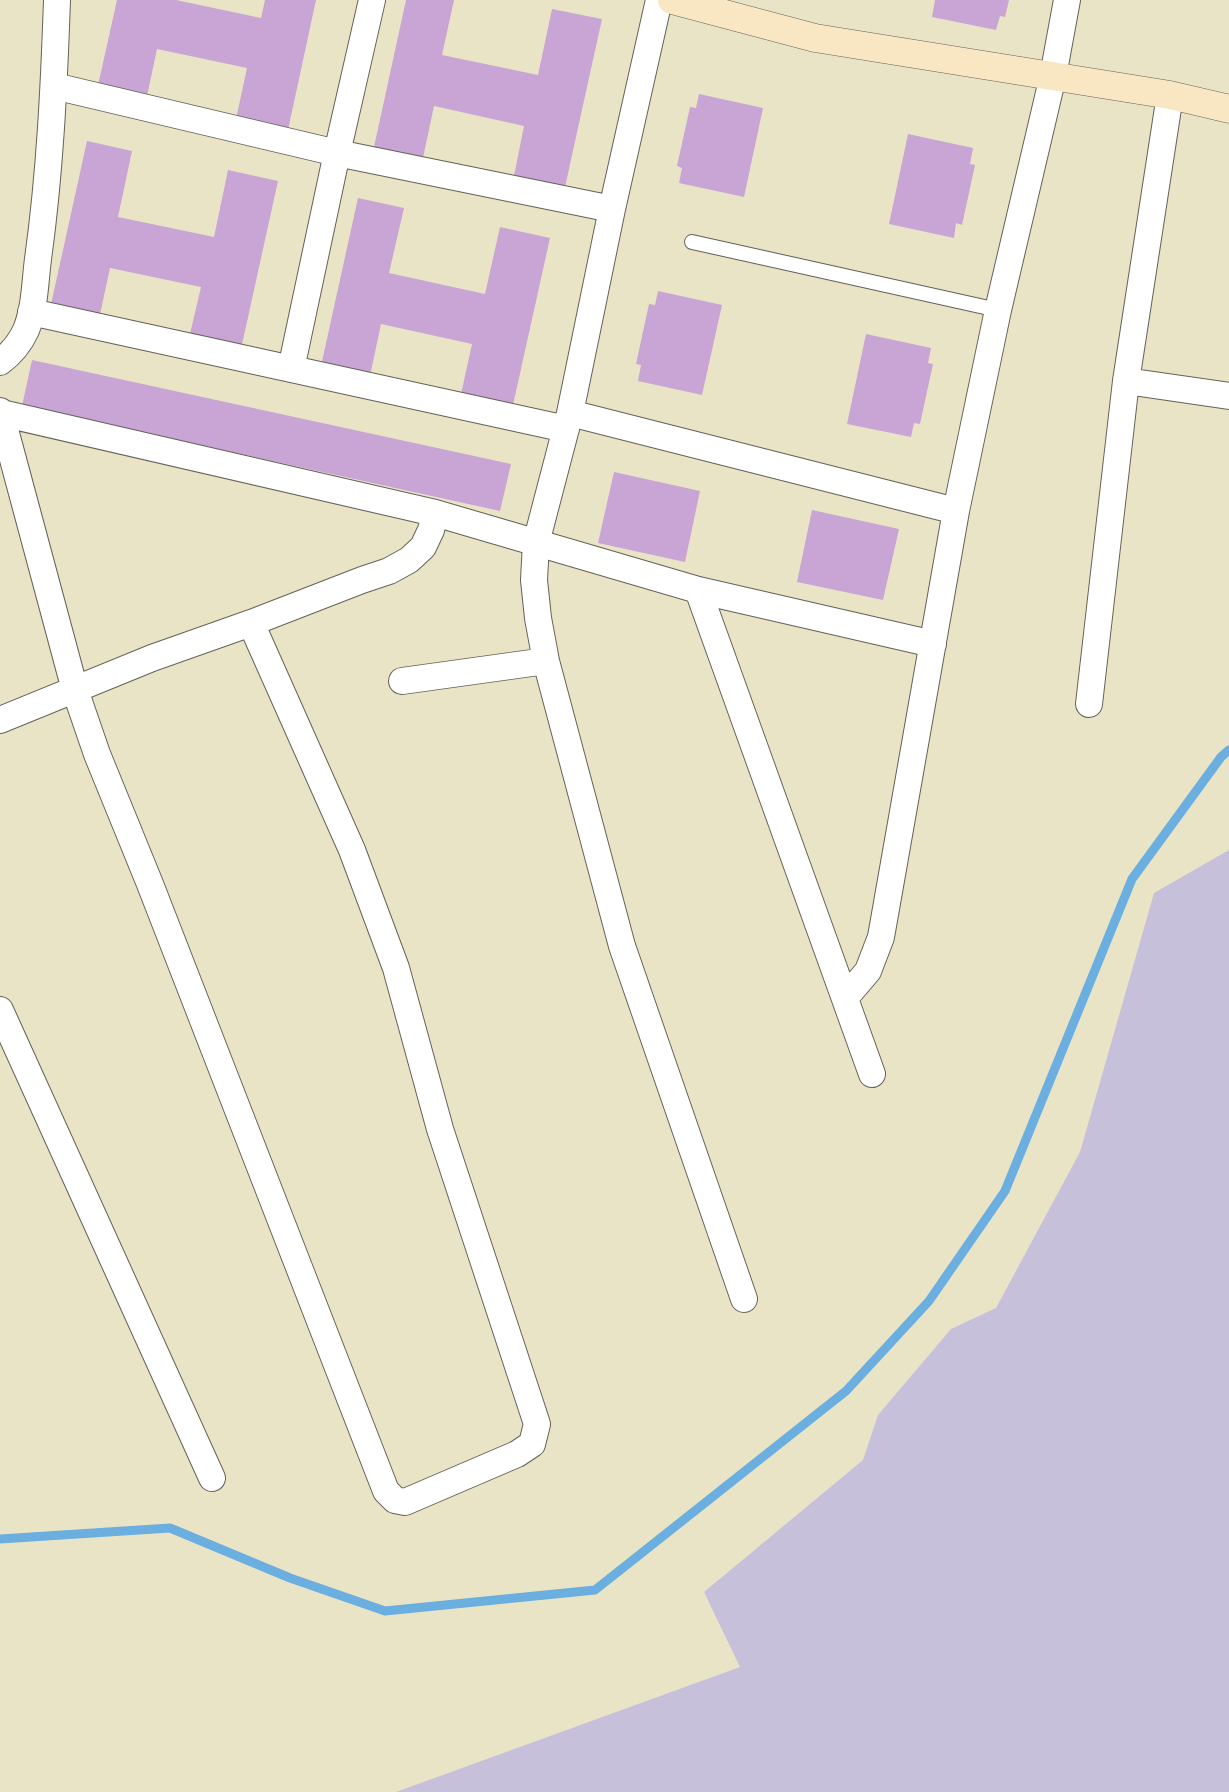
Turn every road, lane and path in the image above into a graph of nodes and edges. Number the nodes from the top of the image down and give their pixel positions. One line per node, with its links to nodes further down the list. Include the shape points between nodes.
1 (57, 0): 7 (street)
2 (372, 0): 10 (street)
3 (658, 0): 11 (street)
4 (672, 0): 6 (street, via 815,38)
5 (1067, 0): 6 (street)
6 (1053, 76): 8 (street); 13 (street)
7 (54, 86): 10 (street); 14 (street, via 44,217)
8 (1170, 95): 9 (street); 17 (street)
9 (1229, 109)
10 (337, 153): 11 (street); 16 (street)
11 (612, 209): 20 (street)
12 (692, 242): 13 (lane)
13 (998, 310): 21 (street)
14 (31, 312): 15 (street, via 16,347); 16 (street)
15 (0, 362)
16 (291, 369): 20 (street)
17 (1126, 381): 18 (street); 30 (street)
18 (1229, 396)
19 (0, 412): 22 (street); 29 (street)
20 (568, 421): 21 (street); 23 (street)
21 (956, 512): 26 (street)
22 (435, 513): 23 (street); 25 (street, via 423,547 410,560 389,571)
23 (536, 543): 24 (street); 27 (street, via 534,580)
24 (698, 590): 26 (street); 32 (street)
25 (250, 623): 29 (street); 29 (street, via 352,850 396,968 440,1129 537,1424 532,1444 517,1454 404,1502 395,1500 386,1491 97,754)
26 (932, 644): 32 (street, via 881,937 868,971)
27 (546, 661): 28 (street); 35 (street, via 622,946)
28 (402, 681)
29 (75, 690): 31 (street)
30 (1089, 704)
31 (0, 720)
32 (845, 998): 34 (street)
33 (0, 1010): 36 (street)
34 (872, 1074)
35 (744, 1299)
36 (212, 1478)

